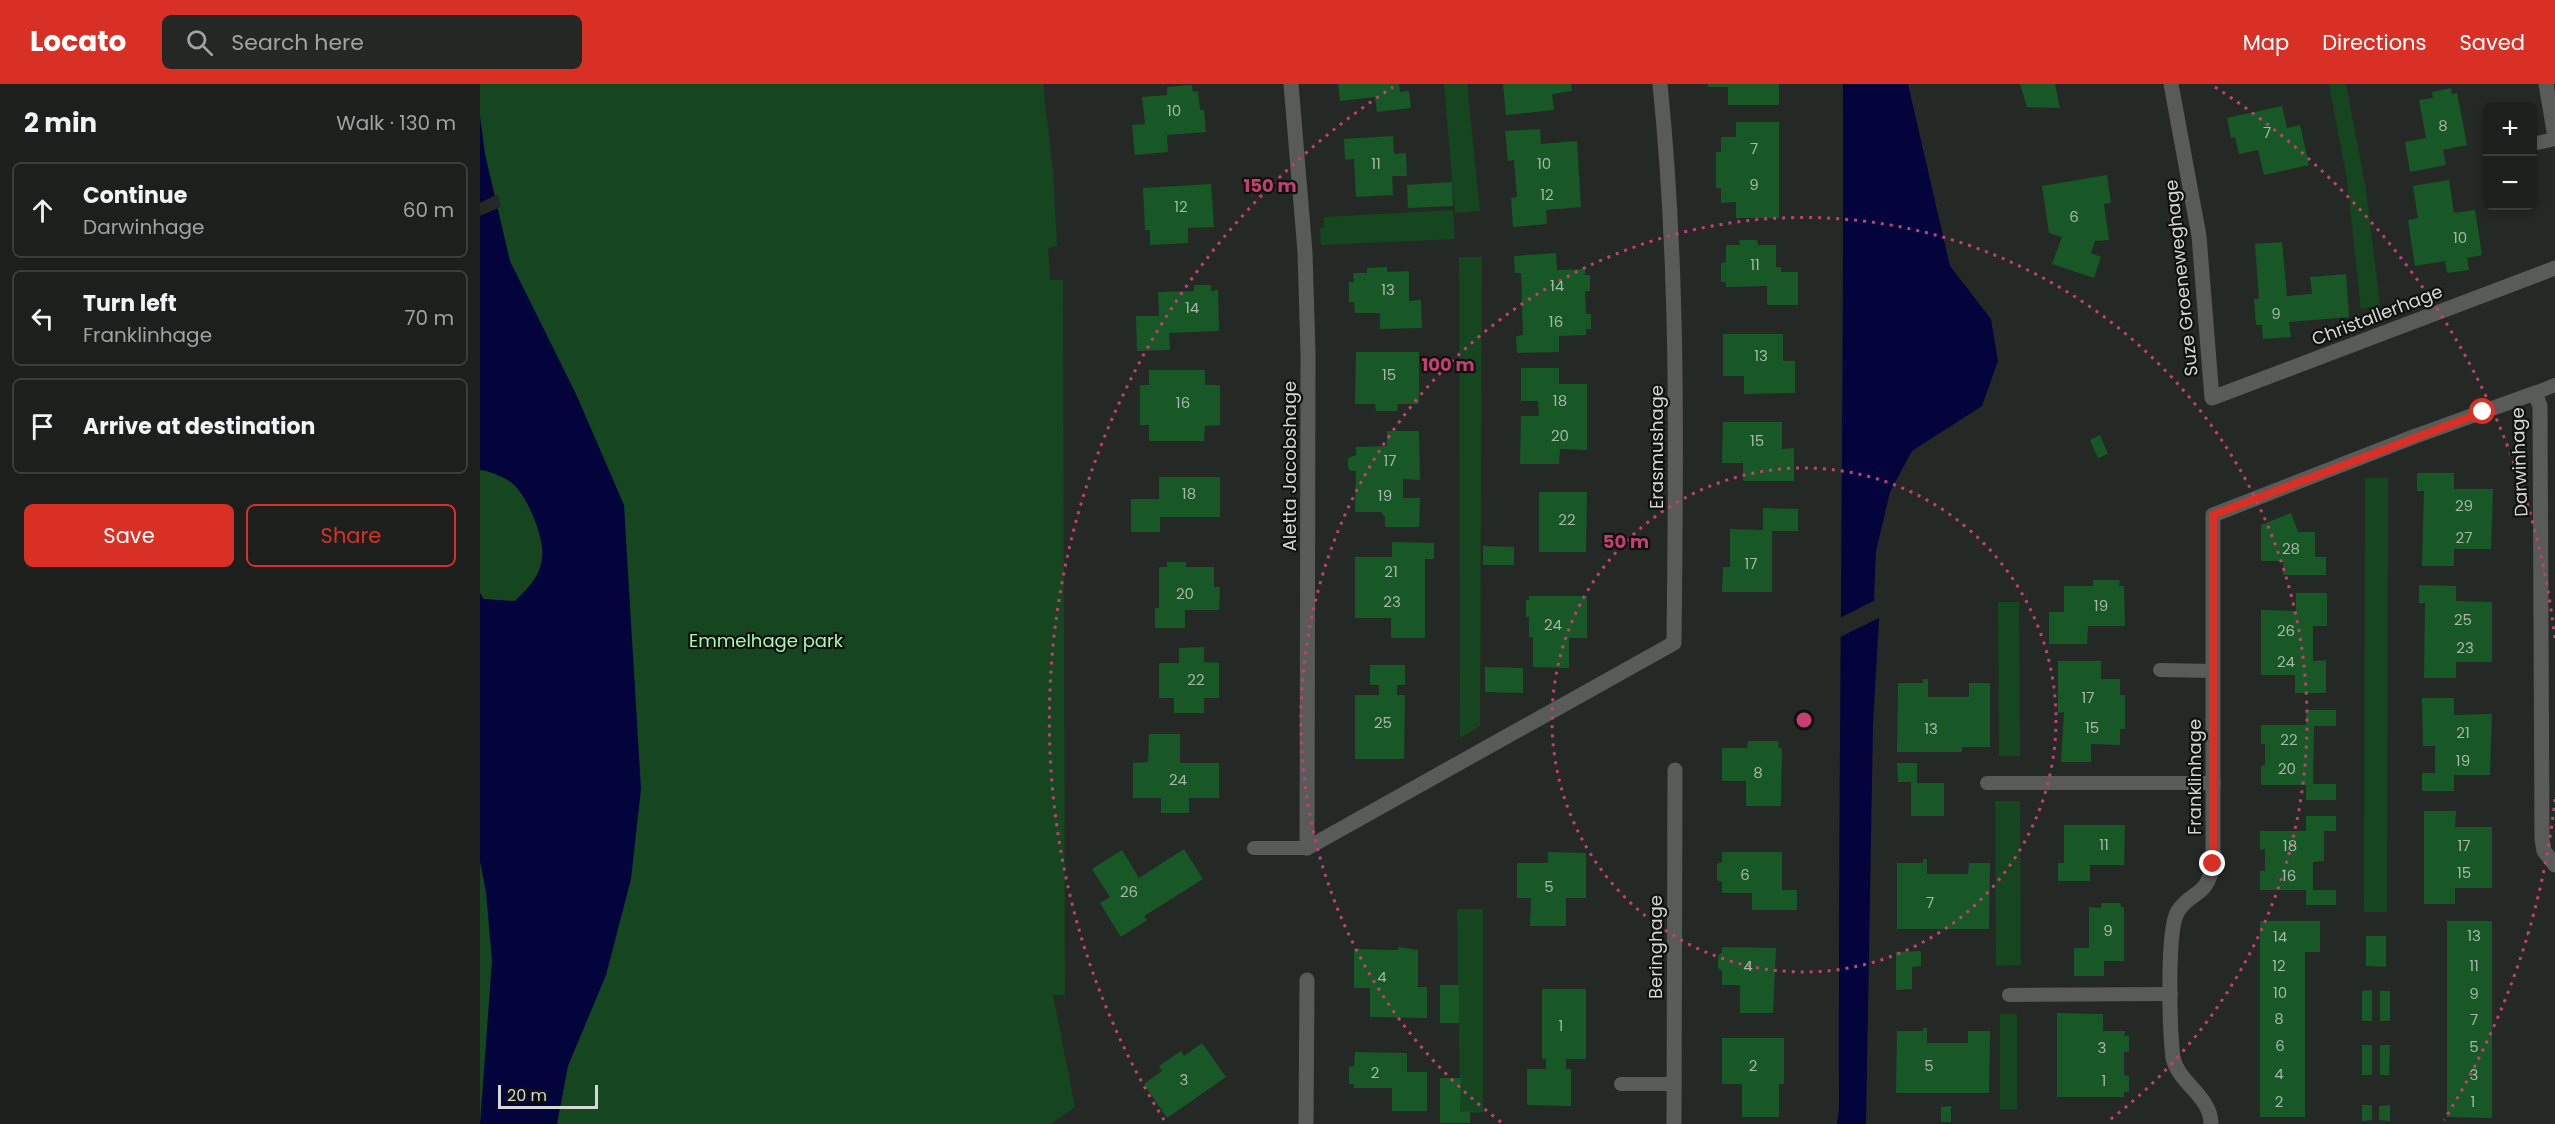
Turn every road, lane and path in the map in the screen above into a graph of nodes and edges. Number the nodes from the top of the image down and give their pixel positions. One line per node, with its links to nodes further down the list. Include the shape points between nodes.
1 (1291, 84): 18 (street, Aletta Jacobshage, via 1305,252 1308,352)
2 (1660, 84): 18 (street, Erasmushage, via 1674,274 1674,643)
3 (2171, 84): 10 (street, Suze Groeneweghage, via 2199,236)
4 (2546, 84): 5 (street)
5 (2555, 138): 6 (lane)
6 (2537, 143)
7 (2555, 268): 10 (street, Christallerhage)
8 (2555, 385): 9 (lane)
9 (2535, 393): 11 (street, Darwinhage); 19 (street, Darwinhage, via 2540,406 2542,838 2544,851)
10 (2212, 398)
11 (2217, 513): 13 (street, Franklinhage, via 2213,515)
12 (2160, 670): 13 (lane)
13 (2213, 671): 16 (street, Franklinhage)
14 (1675, 770): 24 (street, Beringhage)
15 (1987, 783): 16 (lane)
16 (2214, 783): 22 (street, Franklinhage, via 2212,869 2204,889 2184,904 2175,918)
17 (1254, 848): 18 (lane)
18 (1307, 848)
19 (2555, 865)
20 (1307, 980): 25 (street)
21 (2009, 994): 22 (lane)
22 (2172, 994): 27 (street, Franklinhage, via 2174,1064 2206,1105)
23 (1621, 1084): 24 (lane)
24 (1674, 1084): 26 (street, Beringhage)
25 (1306, 1124)
26 (1674, 1124)
27 (2211, 1124)

